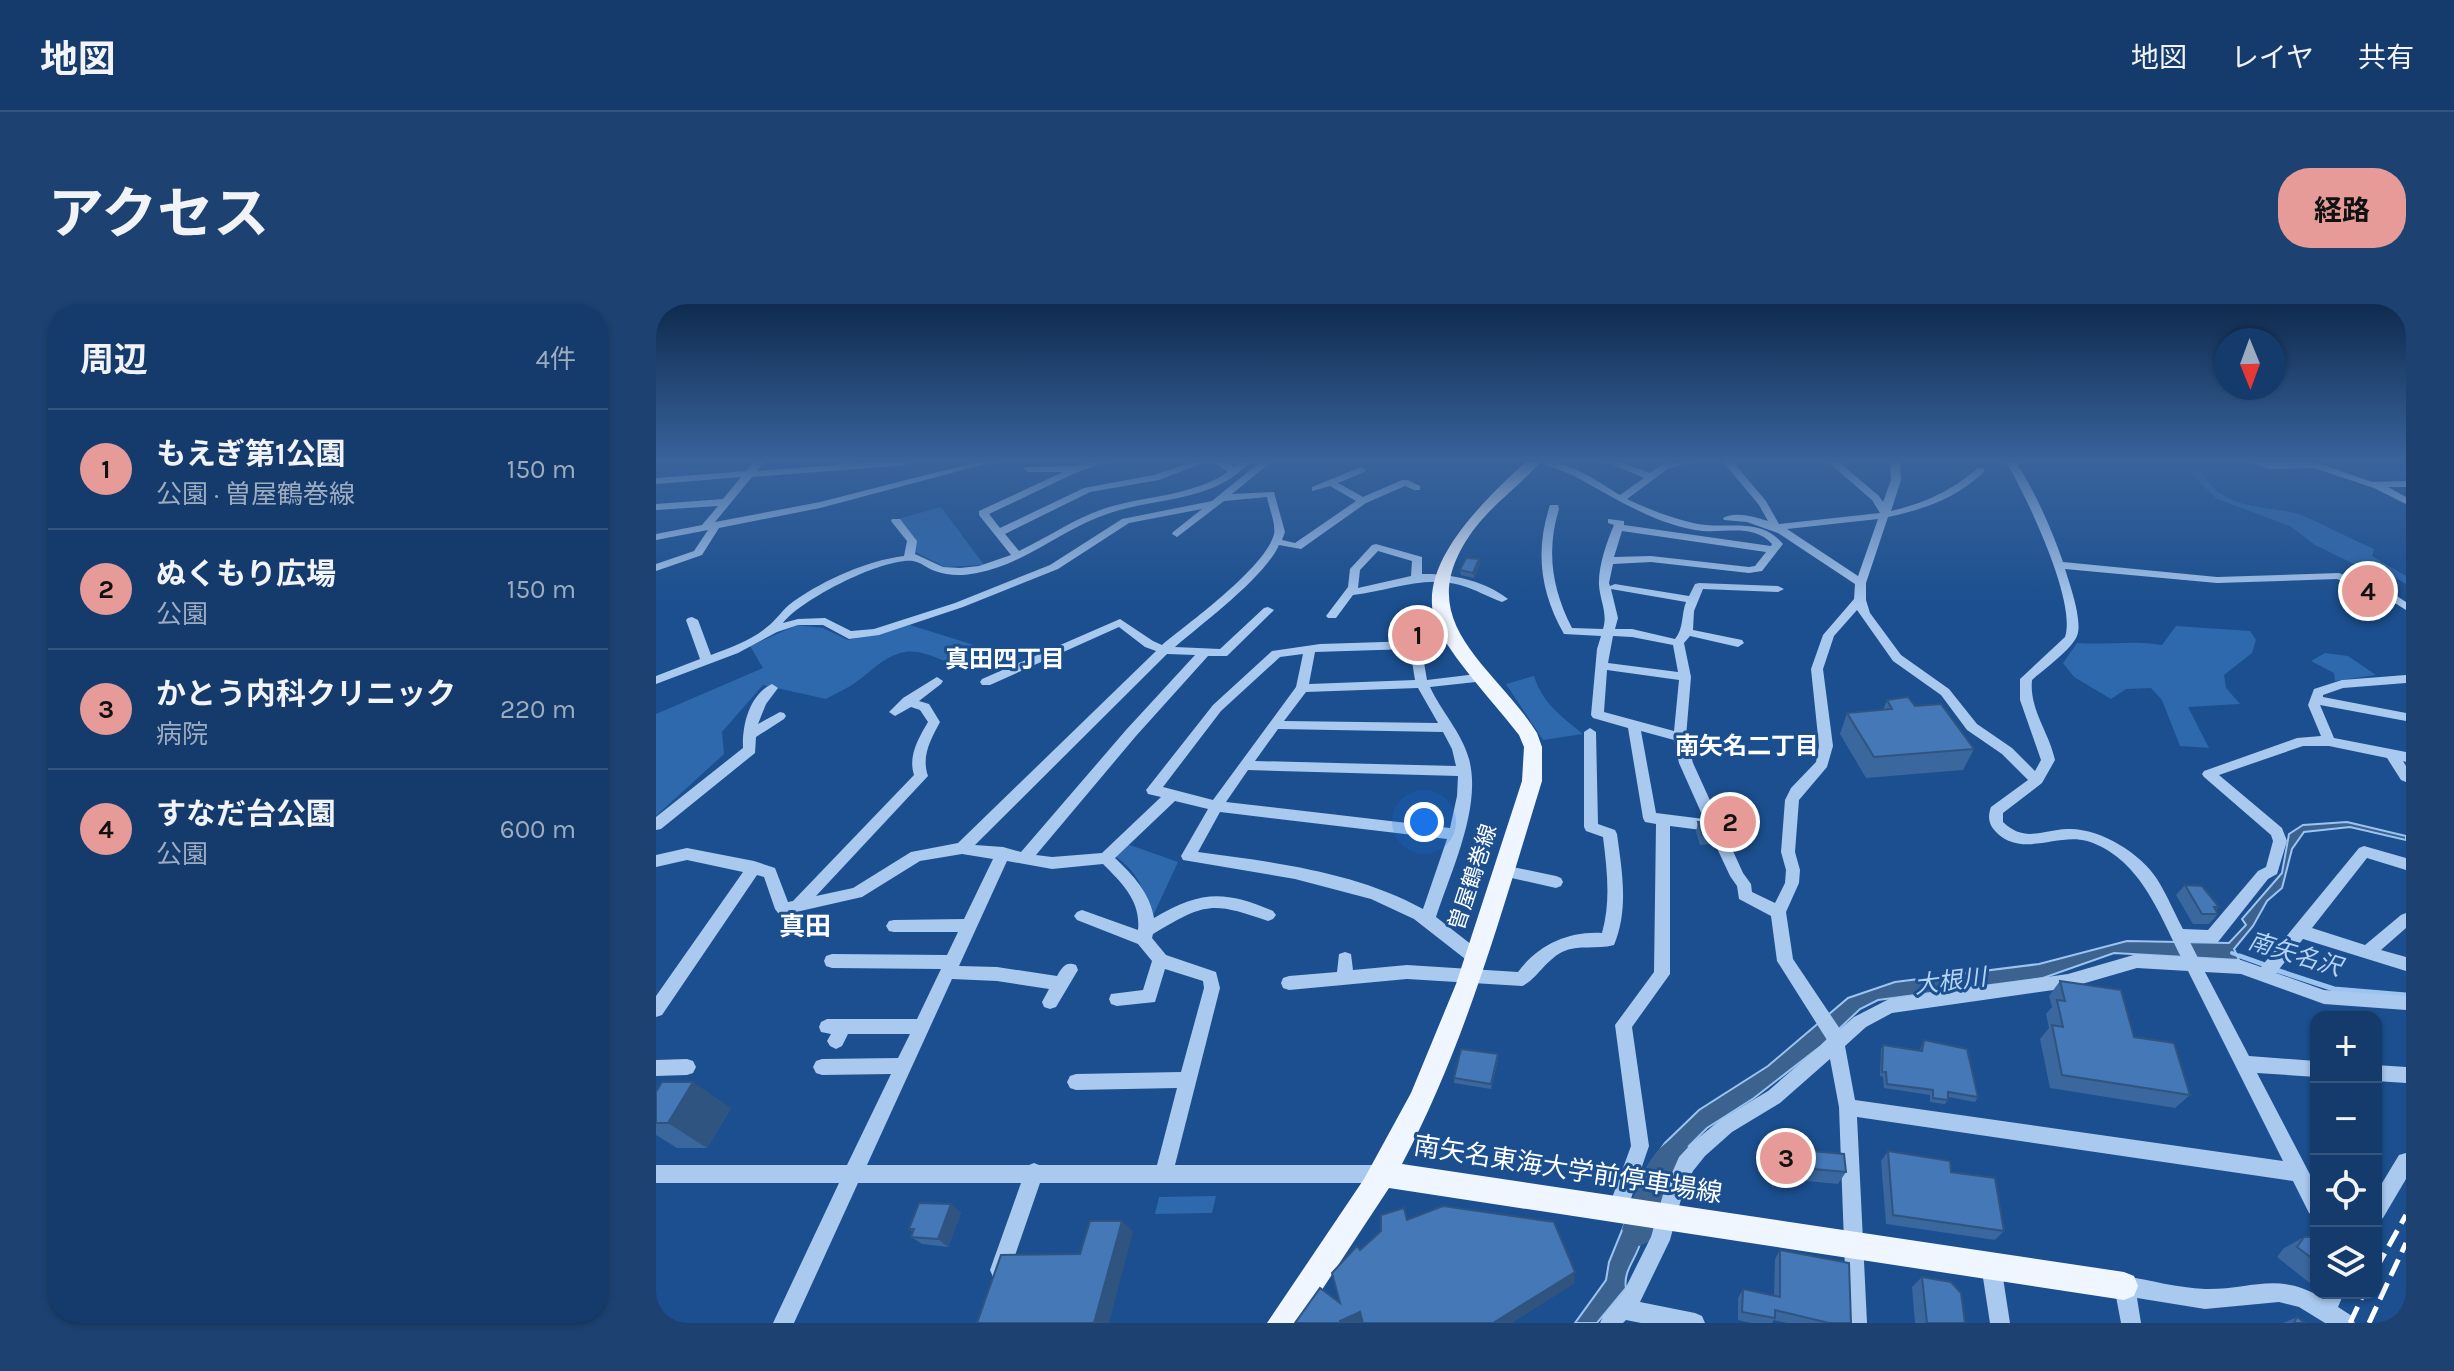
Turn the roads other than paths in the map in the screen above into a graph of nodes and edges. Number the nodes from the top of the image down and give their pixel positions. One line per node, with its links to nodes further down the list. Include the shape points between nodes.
1 (722, 510): 21 (street)
2 (796, 510): 21 (street)
3 (990, 510): 23 (street, via 983,513)
4 (1047, 510): 23 (street)
5 (1118, 510): 27 (street)
6 (1177, 510): 30 (street, via 1126,521)
7 (1208, 510): 24 (street)
8 (1275, 510): 28 (street)
9 (1351, 510): 28 (street, via 1297,547)
10 (1485, 510): 39 (main road, 曽屋鶴巻線, via 1459,542)
11 (1553, 510): 54 (street, via 1546,576 1553,603 1568,631)
12 (1648, 510): 29 (street, via 1700,528 1751,529 1776,540)
13 (1659, 510): 22 (street, via 1700,519 1748,517)
14 (1768, 510): 22 (street)
15 (1883, 510): 19 (street)
16 (1886, 510): 19 (street)
17 (1910, 510): 19 (street)
18 (2036, 510): 35 (street)
19 (1885, 513): 22 (street); 40 (street)
20 (896, 521): 32 (street, via 912,541)
21 (711, 526): 26 (street); 36 (street, via 698,553)
22 (1777, 526): 40 (street)
23 (999, 533): 31 (street)
24 (1177, 534)
25 (1694, 536): 29 (street); 33 (street, via 1615,524); 34 (street)
26 (656, 537)
27 (1051, 539): 30 (street); 31 (street)
28 (1279, 542): 58 (street, via 1239,586)
29 (1773, 550): 34 (street, via 1758,569)
30 (1076, 552): 52 (street, via 1054,567 972,600 875,632 849,635 816,620)
31 (1017, 556): 32 (street, via 960,572)
32 (912, 557): 52 (street, via 810,593)
33 (1607, 561): 34 (street); 54 (street)
34 (1685, 563)
35 (2057, 565): 48 (street, via 2217,580 2339,576 2368,582); 89 (street, via 2073,633 2026,679 2027,703 2047,748 2048,760)
36 (656, 568)
37 (1702, 572): 41 (street)
38 (1416, 578): 39 (street); 44 (street); 44 (street, via 1418,559 1376,547 1355,569)
39 (1446, 580): 45 (street, via 1481,586); 63 (main road, 曽屋鶴巻線, via 1440,604 1443,623)
40 (1861, 583): 47 (street)
41 (1699, 586): 43 (street); 46 (street)
42 (1615, 587): 46 (street)
43 (1778, 589)
44 (1349, 592): 50 (street)
45 (1502, 599)
46 (1694, 600): 55 (street)
47 (1860, 600): 89 (street, via 1897,658 1945,692 1972,727); 106 (street, via 1829,635 1817,669 1826,746 1822,764 1792,800 1792,883)
48 (2406, 607)
49 (1268, 610): 60 (street, via 1223,653)
50 (1332, 616)
51 (692, 620): 61 (street)
52 (773, 629): 61 (street)
53 (1369, 631): 57 (street)
54 (1609, 632): 55 (street); 62 (street)
55 (1683, 638): 56 (street); 64 (street)
56 (1738, 643)
57 (1367, 646): 59 (street); 69 (street, via 1415,645)
58 (1164, 650): 60 (street); 68 (street, via 1120,622); 96 (street)
59 (1310, 650): 71 (street); 90 (street, via 1276,654 1217,708 1153,790)
60 (1205, 652): 98 (street)
61 (707, 661): 66 (street)
62 (1603, 666): 64 (street); 78 (street, via 1597,715)
63 (1485, 677): 69 (street); 103 (main road, 曽屋鶴巻線, via 1522,723 1533,747 1532,781)
64 (1685, 677): 82 (street)
65 (2406, 679): 72 (street, via 2328,687)
66 (656, 680)
67 (937, 681): 73 (street)
68 (986, 682)
69 (1423, 684): 71 (street); 79 (street)
70 (772, 688): 81 (street, via 752,717)
71 (1302, 688): 77 (street)
72 (2314, 700): 76 (street); 83 (street)
73 (907, 701): 74 (street); 105 (street, via 925,707 934,722 917,764 921,776)
74 (895, 712)
75 (781, 716): 81 (street)
76 (2406, 717)
77 (1274, 725): 79 (street); 86 (street)
78 (1634, 726): 82 (street); 92 (street, via 1650,818)
79 (1447, 728): 87 (street)
80 (1590, 732): 123 (street, via 1591,827 1610,834 1616,883 1608,940 1585,937 1561,945 1535,959 1522,979)
81 (748, 736): 93 (street, via 750,750)
82 (1680, 737): 94 (street, via 1689,773)
83 (2329, 741): 84 (street); 115 (street, via 2302,741 2209,774 2277,832 2280,841 2272,870 2212,937)
84 (2391, 753): 85 (street); 88 (street)
85 (2406, 757)
86 (1245, 765): 87 (street); 91 (street)
87 (1463, 771): 95 (street, via 1463,800)
88 (2406, 777)
89 (2037, 780): 115 (street, via 1996,811 2002,832 2032,842 2084,835 2106,844 2150,880)
90 (1172, 795): 91 (street); 99 (street)
91 (1215, 806): 95 (street); 110 (street, via 1188,856 1261,866 1384,898)
92 (1663, 821): 94 (street); 154 (street, via 1662,974 1623,1025 1640,1146)
93 (656, 825)
94 (1716, 826): 106 (street, via 1744,884 1744,895)
95 (1454, 834): 110 (street)
96 (962, 848): 97 (street); 105 (street, via 916,856 857,893)
97 (1003, 853): 98 (street); 111 (street)
98 (1025, 858): 99 (street, via 1052,863)
99 (1106, 858): 114 (street, via 1140,892)
100 (656, 861): 102 (street, via 687,854)
101 (2406, 864): 113 (street, via 2364,852)
102 (754, 867): 105 (street, via 770,872 783,909); 130 (street)
103 (1503, 871): 104 (street); 123 (main road, 曽屋鶴巻線)
104 (1556, 882)
105 (798, 905)
106 (1778, 912): 133 (street, via 1785,961)
107 (1268, 915): 114 (street, via 1236,900 1214,900 1176,913)
108 (1082, 916): 114 (street)
109 (2406, 919): 116 (street)
110 (1427, 921): 123 (street)
111 (970, 925): 112 (street); 122 (street)
112 (894, 926)
113 (2299, 931): 116 (street); 124 (street)
114 (1145, 935): 118 (street)
115 (2182, 938): 119 (street)
116 (2368, 951): 120 (street)
117 (1345, 959): 125 (street)
118 (1160, 960): 127 (street, via 1149,997); 142 (street, via 1210,977 1212,988)
119 (2194, 963): 124 (street); 133 (street, via 2137,961 2068,981 1889,1006); 134 (street)
120 (2406, 964)
121 (841, 965): 122 (street)
122 (950, 967): 128 (street, via 1065,977); 131 (street)
123 (1472, 967): 125 (street); 151 (main road, 曽屋鶴巻線, via 1430,1078)
124 (2265, 975): 129 (street, via 2324,997)
125 (1345, 978): 126 (street)
126 (1289, 983)
127 (1117, 999)
128 (1050, 1002)
129 (2406, 1003)
130 (656, 1010)
131 (923, 1026): 132 (street); 135 (street)
132 (835, 1032)
133 (1835, 1040): 144 (street); 155 (street, via 1774,1097 1698,1150)
134 (2245, 1064): 139 (street); 148 (street)
135 (905, 1066): 137 (street); 149 (street)
136 (687, 1067): 138 (street)
137 (822, 1067)
138 (656, 1068)
139 (2310, 1069)
140 (2382, 1073): 141 (street)
141 (2406, 1075)
142 (1188, 1080): 143 (street); 147 (street)
143 (1076, 1082)
144 (1848, 1107): 148 (street); 156 (street)
145 (2406, 1162): 153 (street)
146 (1034, 1172): 147 (street); 149 (street); 159 (street)
147 (1164, 1172): 151 (street)
148 (2298, 1172): 152 (street)
149 (856, 1173): 150 (street); 162 (street)
150 (656, 1174)
151 (1383, 1174): 154 (main road, 南矢名東海大学前停車場線); 163 (main road, 曽屋鶴巻線)
152 (2310, 1195)
153 (2382, 1201)
154 (1622, 1210): 155 (main road, 南矢名東海大学前停車場線)
155 (1666, 1216): 156 (main road, 南矢名東海大学前停車場線); 161 (street, via 1660,1240)
156 (1855, 1245): 157 (main road, 南矢名東海大学前停車場線); 165 (street)
157 (1991, 1265): 158 (main road, 南矢名東海大学前停車場線); 166 (street)
158 (2124, 1286): 160 (street, via 2205,1299 2279,1292); 167 (street)
159 (991, 1296)
160 (2330, 1302): 168 (street)
161 (1616, 1316): 164 (street)
162 (783, 1323)
163 (1282, 1323)
164 (1695, 1323)
165 (1857, 1323)
166 (2000, 1323)
167 (2131, 1323)
168 (2345, 1323)

